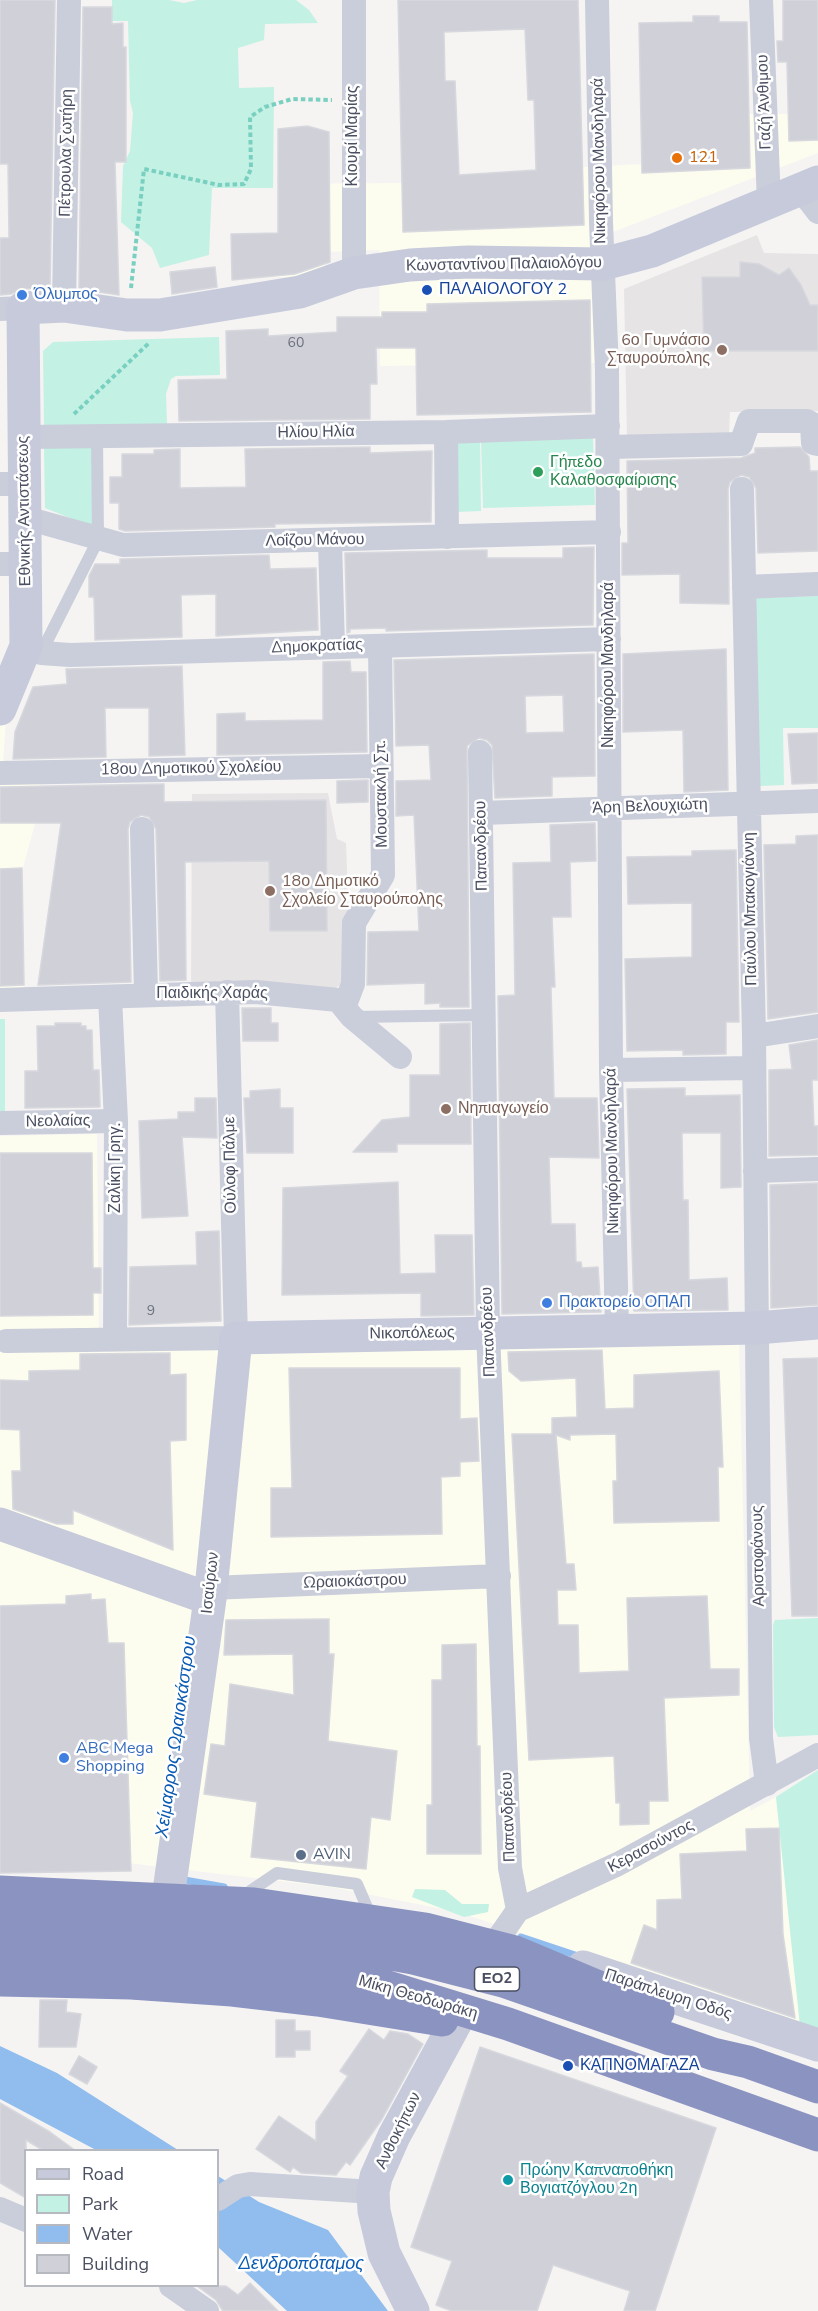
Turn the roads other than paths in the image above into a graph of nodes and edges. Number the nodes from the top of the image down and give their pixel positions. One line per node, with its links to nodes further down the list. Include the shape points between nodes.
1 (69, 0): 9 (street, Πέτρουλα Σωτήρη)
2 (354, 0): 8 (street, Κιουρί Μαρίας)
3 (597, 0): 7 (street, Νικηφόρου Μανδηλαρά)
4 (762, 0): 6 (street, Γαζή Άνθιμου)
5 (812, 195): 6 (street, Κωνσταντίνου Παλαιολόγου)
6 (769, 203): 7 (street, Κωνσταντίνου Παλαιολόγου, via 652,251)
7 (603, 264): 8 (street, Κωνσταντίνου Παλαιολόγου, via 468,262); 13 (street, Νικηφόρου Μανδηλαρά)
8 (354, 273): 9 (street, Κωνσταντίνου Παλαιολόγου, via 300,292 179,313 127,315)
9 (64, 306): 10 (street, Κωνσταντίνου Παλαιολόγου)
10 (12, 308): 14 (street, Εθνικής Αντιστάσεως)
11 (446, 432): 12 (street, Ηλίου Ηλία); 13 (street, Ηλίου Ηλία); 20 (street)
12 (97, 435): 14 (street, Ηλίου Ηλία); 21 (lane)
13 (608, 436): 15 (street, Ηλίου Ηλία, via 741,444 749,421 807,421 812,424 813,441); 19 (street, Νικηφόρου Μανδηλαρά)
14 (36, 437): 16 (street, Εθνικής Αντιστάσεως)
15 (818, 444)
16 (13, 484): 18 (street, Εθνικής Αντιστάσεως)
17 (742, 489): 25 (street, Παύλου Μπακογιάννη)
18 (26, 518): 21 (street, Λοΐζου Μάνου); 23 (street, Εθνικής Αντιστάσεως)
19 (609, 532): 20 (street, Λοΐζου Μάνου); 26 (street, Νικηφόρου Μανδηλαρά)
20 (447, 537): 22 (street, Λοΐζου Μάνου)
21 (98, 540): 22 (street, Λοΐζου Μάνου, via 130,545); 29 (lane)
22 (330, 542): 28 (street)
23 (13, 564): 29 (street, Εθνικής Αντιστάσεως)
24 (818, 584): 25 (street)
25 (744, 587): 35 (street, Παύλου Μπακογιάννη)
26 (609, 639): 27 (street, Δημοκρατίας); 36 (street, Νικηφόρου Μανδηλαρά)
27 (380, 646): 28 (street, Δημοκρατίας); 32 (street, Μουστακλή Σπ.)
28 (333, 647): 29 (street, Δημοκρατίας)
29 (34, 650): 30 (street, Εθνικής Αντιστάσεως)
30 (0, 709)
31 (480, 752): 37 (street, Παπανδρέου)
32 (381, 766): 33 (street, 18ου Δημοτικού Σχολείου); 43 (street, Μουστακλή Σπ., via 383,875 354,923 353,984)
33 (0, 773)
34 (818, 801): 35 (street, Άρη Βελουχιώτη)
35 (748, 803): 36 (street, Άρη Βελουχιώτη); 46 (street, Παύλου Μπακογιάννη)
36 (610, 809): 37 (street, Άρη Βελουχιώτη); 49 (street, Νικηφόρου Μανδηλαρά)
37 (482, 813): 44 (street, Παπανδρέου)
38 (142, 829): 40 (street)
39 (227, 992): 40 (street, Παιδικής Χαράς); 43 (street, Παιδικής Χαράς, via 338,1000); 58 (street, Ούλοφ Πάλμε)
40 (146, 994): 41 (street, Παιδικής Χαράς)
41 (110, 997): 42 (street, Παιδικής Χαράς); 50 (street, Ζαλίκη Γρηγ.)
42 (0, 1000)
43 (348, 1011): 44 (lane); 47 (street, Παιδικής Χαράς)
44 (485, 1015): 57 (street, Παπανδρέου)
45 (818, 1026): 46 (street)
46 (754, 1036): 48 (street, Παύλου Μπακογιάννη)
47 (400, 1057)
48 (754, 1068): 49 (street); 53 (street, Παύλου Μπακογιάννη)
49 (611, 1070): 56 (street, Νικηφόρου Μανδηλαρά)
50 (116, 1121): 51 (street, Νεολαίας); 59 (street, Ζαλίκη Γρηγ.)
51 (0, 1123)
52 (818, 1169): 53 (street)
53 (755, 1171): 55 (street, Παύλου Μπακογιάννη)
54 (818, 1323): 55 (street, Νικοπόλεως)
55 (756, 1328): 56 (street, Νικοπόλεως); 65 (street, Αριστοφάνoυς, via 761,1738)
56 (617, 1330): 57 (street, Νικοπόλεως)
57 (488, 1332): 58 (street, Νικοπόλεως); 62 (street, Παπανδρέου)
58 (236, 1338): 59 (street, Νικοπόλεως); 63 (street, Ισαύρων)
59 (115, 1339): 60 (street, Νικοπόλεως)
60 (6, 1341)
61 (0, 1524): 63 (street, Ωραιοκάστρου)
62 (499, 1576): 63 (street, Ωραιοκάστρου); 68 (street, Παπανδρέου, via 510,1868)
63 (211, 1593): 67 (street, Ισαύρων)
64 (818, 1755): 65 (street, Κερασούντος)
65 (767, 1784): 68 (street, Κερασούντος, via 609,1869)
66 (0, 1892): 67 (highway, ΕΟ2)
67 (168, 1898): 71 (highway, ΕΟ2, via 234,1902 373,1920)
68 (518, 1910): 71 (street)
69 (0, 1922): 76 (highway, Μίκη Θεοδωράκη / ΕΟ2, via 219,1931 381,1952 474,1972 713,2054)
70 (0, 1949): 74 (highway, Μίκη Θεοδωράκη / ΕΟ2, via 136,1952 309,1971 399,1989)
71 (504, 1949): 75 (street, Παράπλευρη Οδός, via 595,1971); 76 (highway, ΕΟ2, via 702,2030)
72 (0, 1980): 73 (highway, ΕΟ2, via 232,1990)
73 (456, 2022): 74 (highway, ΕΟ2); 79 (street, Ανθοκήπων, via 394,2136)
74 (542, 2037): 78 (highway, Μίκη Θεοδωράκη / ΕΟ2)
75 (818, 2045)
76 (748, 2062): 77 (highway, Μίκη Θεοδωράκη / ΕΟ2)
77 (818, 2087)
78 (818, 2135)
79 (373, 2192): 80 (street, via 272,2184 238,2186); 85 (street, Ανθοκήπων, via 384,2253)
80 (219, 2198)
81 (0, 2208): 82 (street)
82 (24, 2219)
83 (172, 2287): 84 (street)
84 (207, 2311)
85 (413, 2311)

